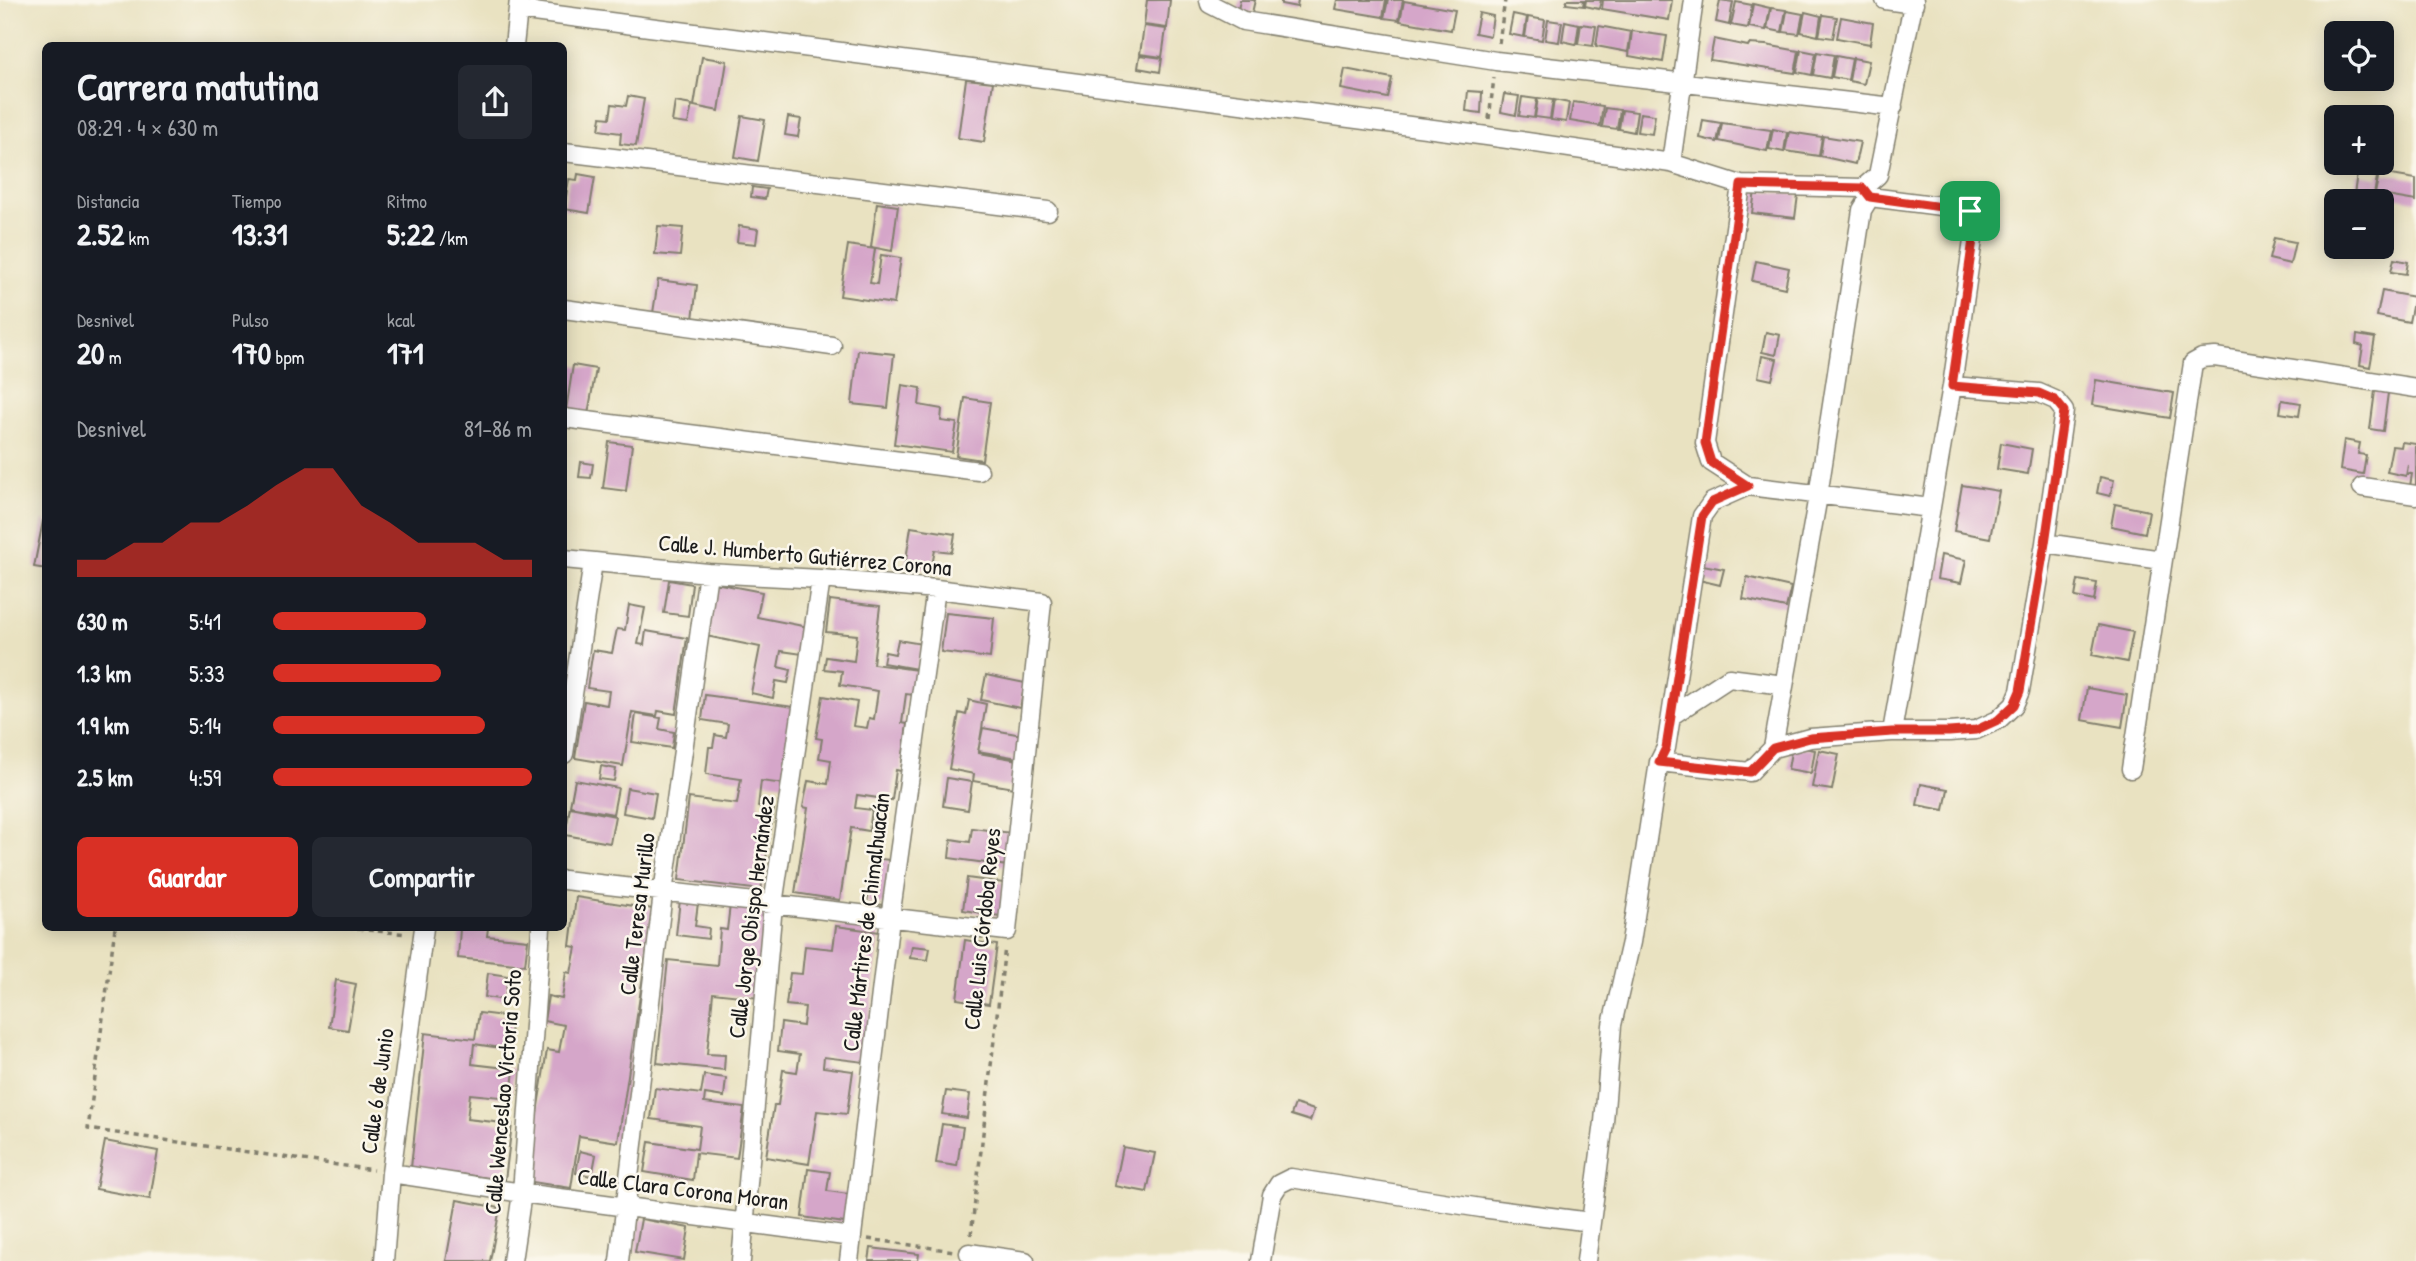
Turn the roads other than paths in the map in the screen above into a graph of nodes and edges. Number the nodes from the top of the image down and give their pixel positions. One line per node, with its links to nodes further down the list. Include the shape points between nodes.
1 (1209, 0): 7 (street, via 1243,21 1496,61)
2 (1694, 0): 7 (street)
3 (1885, 0): 4 (street)
4 (1914, 2): 8 (street)
5 (519, 5): 6 (street); 10 (street)
6 (514, 42)
7 (1682, 82): 8 (street); 10 (street)
8 (1893, 107): 12 (street, via 1878,175)
9 (567, 152): 13 (street)
10 (1671, 163): 11 (street)
11 (1741, 185): 12 (street); 20 (street, via 1705,443 1711,462)
12 (1866, 192): 16 (street, via 1958,208 1970,211 1976,219); 23 (street)
13 (1048, 211)
14 (567, 309): 15 (street)
15 (832, 346)
16 (1952, 386): 24 (street); 25 (street, via 2039,393 2055,400 2064,411)
17 (2416, 388): 27 (street, via 2216,358 2193,363)
18 (567, 418): 19 (street)
19 (979, 471)
20 (1748, 486): 23 (street); 34 (street, via 1712,502 1702,516)
21 (2362, 487): 22 (street)
22 (2416, 495)
23 (1818, 496): 24 (street); 33 (street)
24 (1931, 508): 35 (street)
25 (2045, 543): 27 (street); 35 (street, via 2014,705 1998,720 1976,730)
26 (567, 559): 28 (street, Calle J. Humberto Gutiérrez Corona)
27 (2162, 561): 39 (street)
28 (593, 562): 29 (street, Calle J. Humberto Gutiérrez Corona); 36 (street)
29 (708, 573): 30 (street, Calle J. Humberto Gutiérrez Corona); 41 (street, Calle Teresa Murillo)
30 (821, 579): 31 (street, Calle J. Humberto Gutiérrez Corona); 42 (street, Calle Jorge Obispo Hernández)
31 (936, 589): 32 (street, Calle J. Humberto Gutiérrez Corona); 43 (street, Calle Mártires de Chimalhuacán)
32 (1042, 602): 43 (street, Calle Luis Córdoba Reyes, via 1007,932)
33 (1783, 685): 34 (street, via 1729,678); 37 (street)
34 (1671, 716): 38 (street)
35 (1892, 732): 37 (street, via 1810,738)
36 (567, 734)
37 (1773, 748): 38 (street, via 1750,772)
38 (1659, 762): 50 (street, via 1631,942 1612,1025)
39 (2131, 769)
40 (567, 880): 41 (street)
41 (663, 893): 42 (street); 48 (street, Calle Teresa Murillo)
42 (773, 905): 43 (street); 49 (street, Calle Jorge Obispo Hernández)
43 (890, 918): 51 (street, Calle Mártires de Chimalhuacán)
44 (541, 931): 47 (street, Calle Wenceslao Victoria Soto)
45 (424, 932): 46 (street, Calle 6 de Junio)
46 (391, 1172): 47 (street, Calle Clara Corona Moran); 53 (street, Calle 6 de Junio)
47 (522, 1193): 48 (street, Calle Clara Corona Moran); 54 (street, Calle Wenceslao Victoria Soto)
48 (625, 1207): 49 (street, Calle Clara Corona Moran); 55 (street, Calle Teresa Murillo)
49 (744, 1221): 51 (street, Calle Clara Corona Moran); 56 (street, Calle Jorge Obispo Hernández)
50 (1591, 1222): 59 (street, via 1292,1178 1279,1184 1272,1195); 60 (street)
51 (852, 1237): 57 (street, Calle Mártires de Chimalhuacán)
52 (969, 1252): 58 (street)
53 (384, 1261)
54 (512, 1261)
55 (619, 1261)
56 (741, 1261)
57 (849, 1261)
58 (1025, 1261)
59 (1261, 1261)
60 (1586, 1261)

